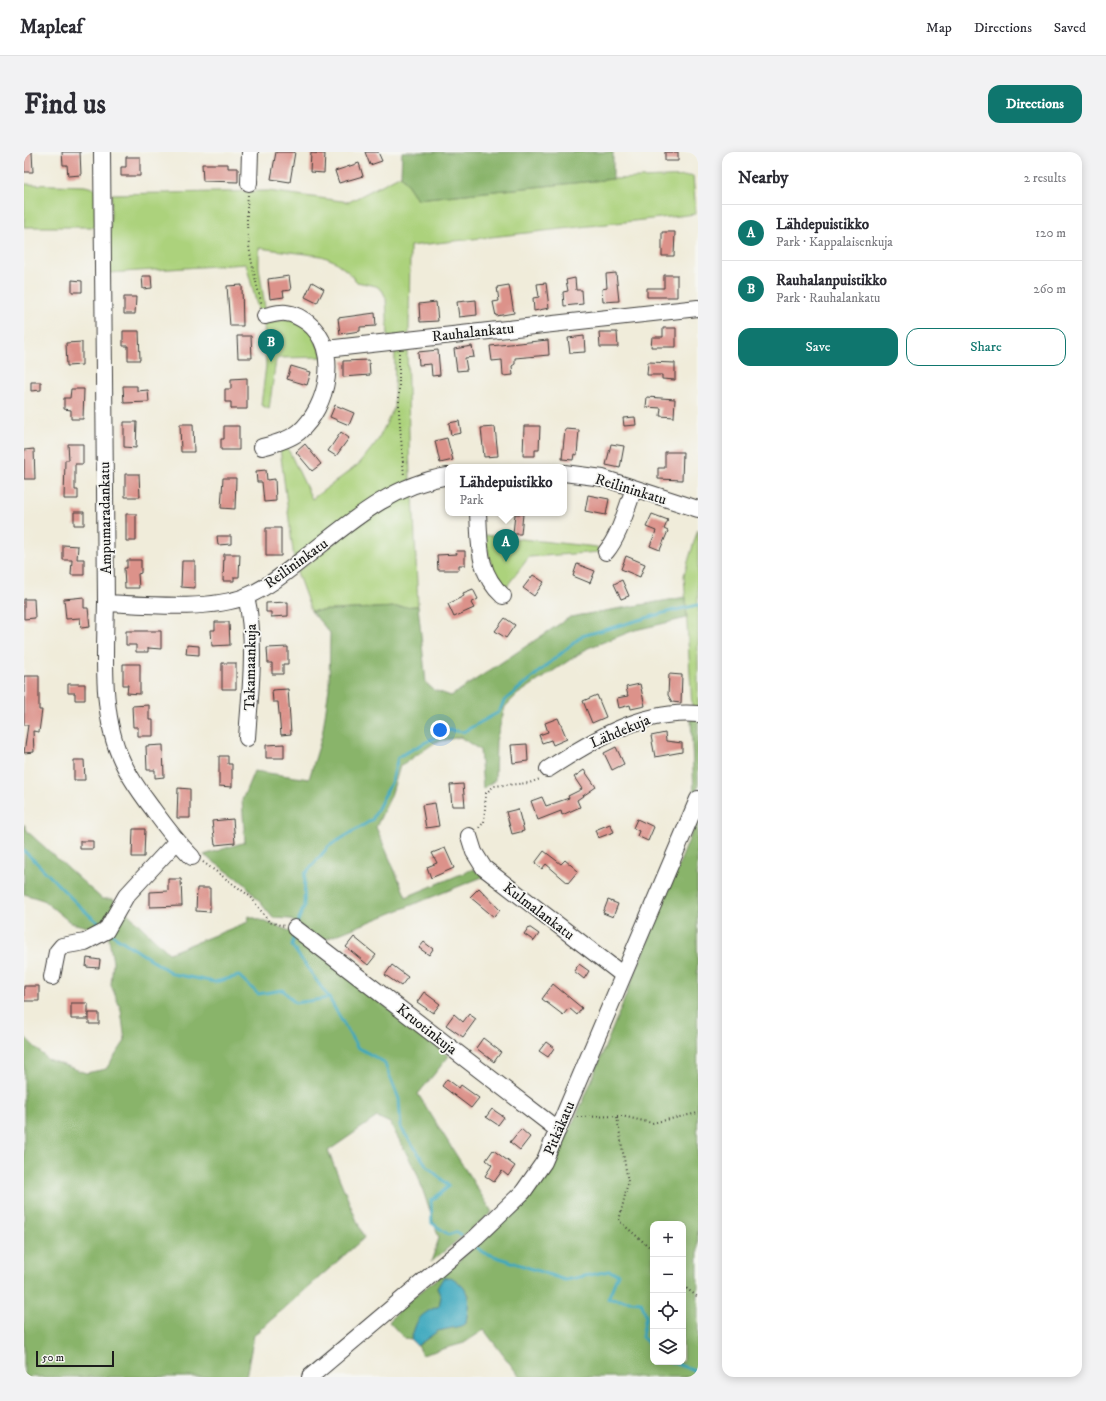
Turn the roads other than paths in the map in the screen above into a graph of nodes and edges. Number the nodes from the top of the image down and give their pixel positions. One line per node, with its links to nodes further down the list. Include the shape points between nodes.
1 (102, 152): 16 (street, Ampumaradankatu)
2 (250, 152): 3 (street)
3 (249, 183)
4 (698, 308): 6 (street, Rauhalankatu)
5 (265, 316): 6 (street, via 284,312 301,318 317,330)
6 (326, 349): 7 (street, via 327,372 322,396 313,416 298,432 278,443)
7 (262, 447)
8 (567, 473): 10 (street, Reilininkatu, via 603,478)
9 (445, 477): 14 (street, Reilininkatu, via 405,487 362,513 273,583)
10 (634, 488): 11 (street, Reilininkatu); 13 (street, via 616,536)
11 (698, 509)
12 (478, 516): 15 (street, via 482,564 493,586)
13 (606, 552)
14 (246, 596): 16 (street, Reilininkatu, via 212,604); 18 (street, Takamaankuja, via 251,618 253,658)
15 (503, 596)
16 (106, 604): 22 (street, Ampumaradankatu, via 104,675 109,717 118,753 134,784)
17 (698, 714): 19 (street, Lähdekuja, via 655,716 618,729)
18 (247, 738)
19 (548, 769)
20 (698, 799): 25 (street, Pitkäkatu)
21 (469, 836): 25 (street, Kulmalankatu, via 474,852 484,868)
22 (176, 842): 23 (street, Ampumaradankatu); 26 (street, via 126,896 106,931 85,942 62,946 57,952)
23 (192, 857)
24 (295, 928): 27 (street, Kruotinkuja)
25 (623, 975): 27 (street, Pitkäkatu)
26 (52, 977)
27 (561, 1124): 28 (street, Pitkäkatu, via 544,1162 523,1192 476,1237)
28 (310, 1377)

